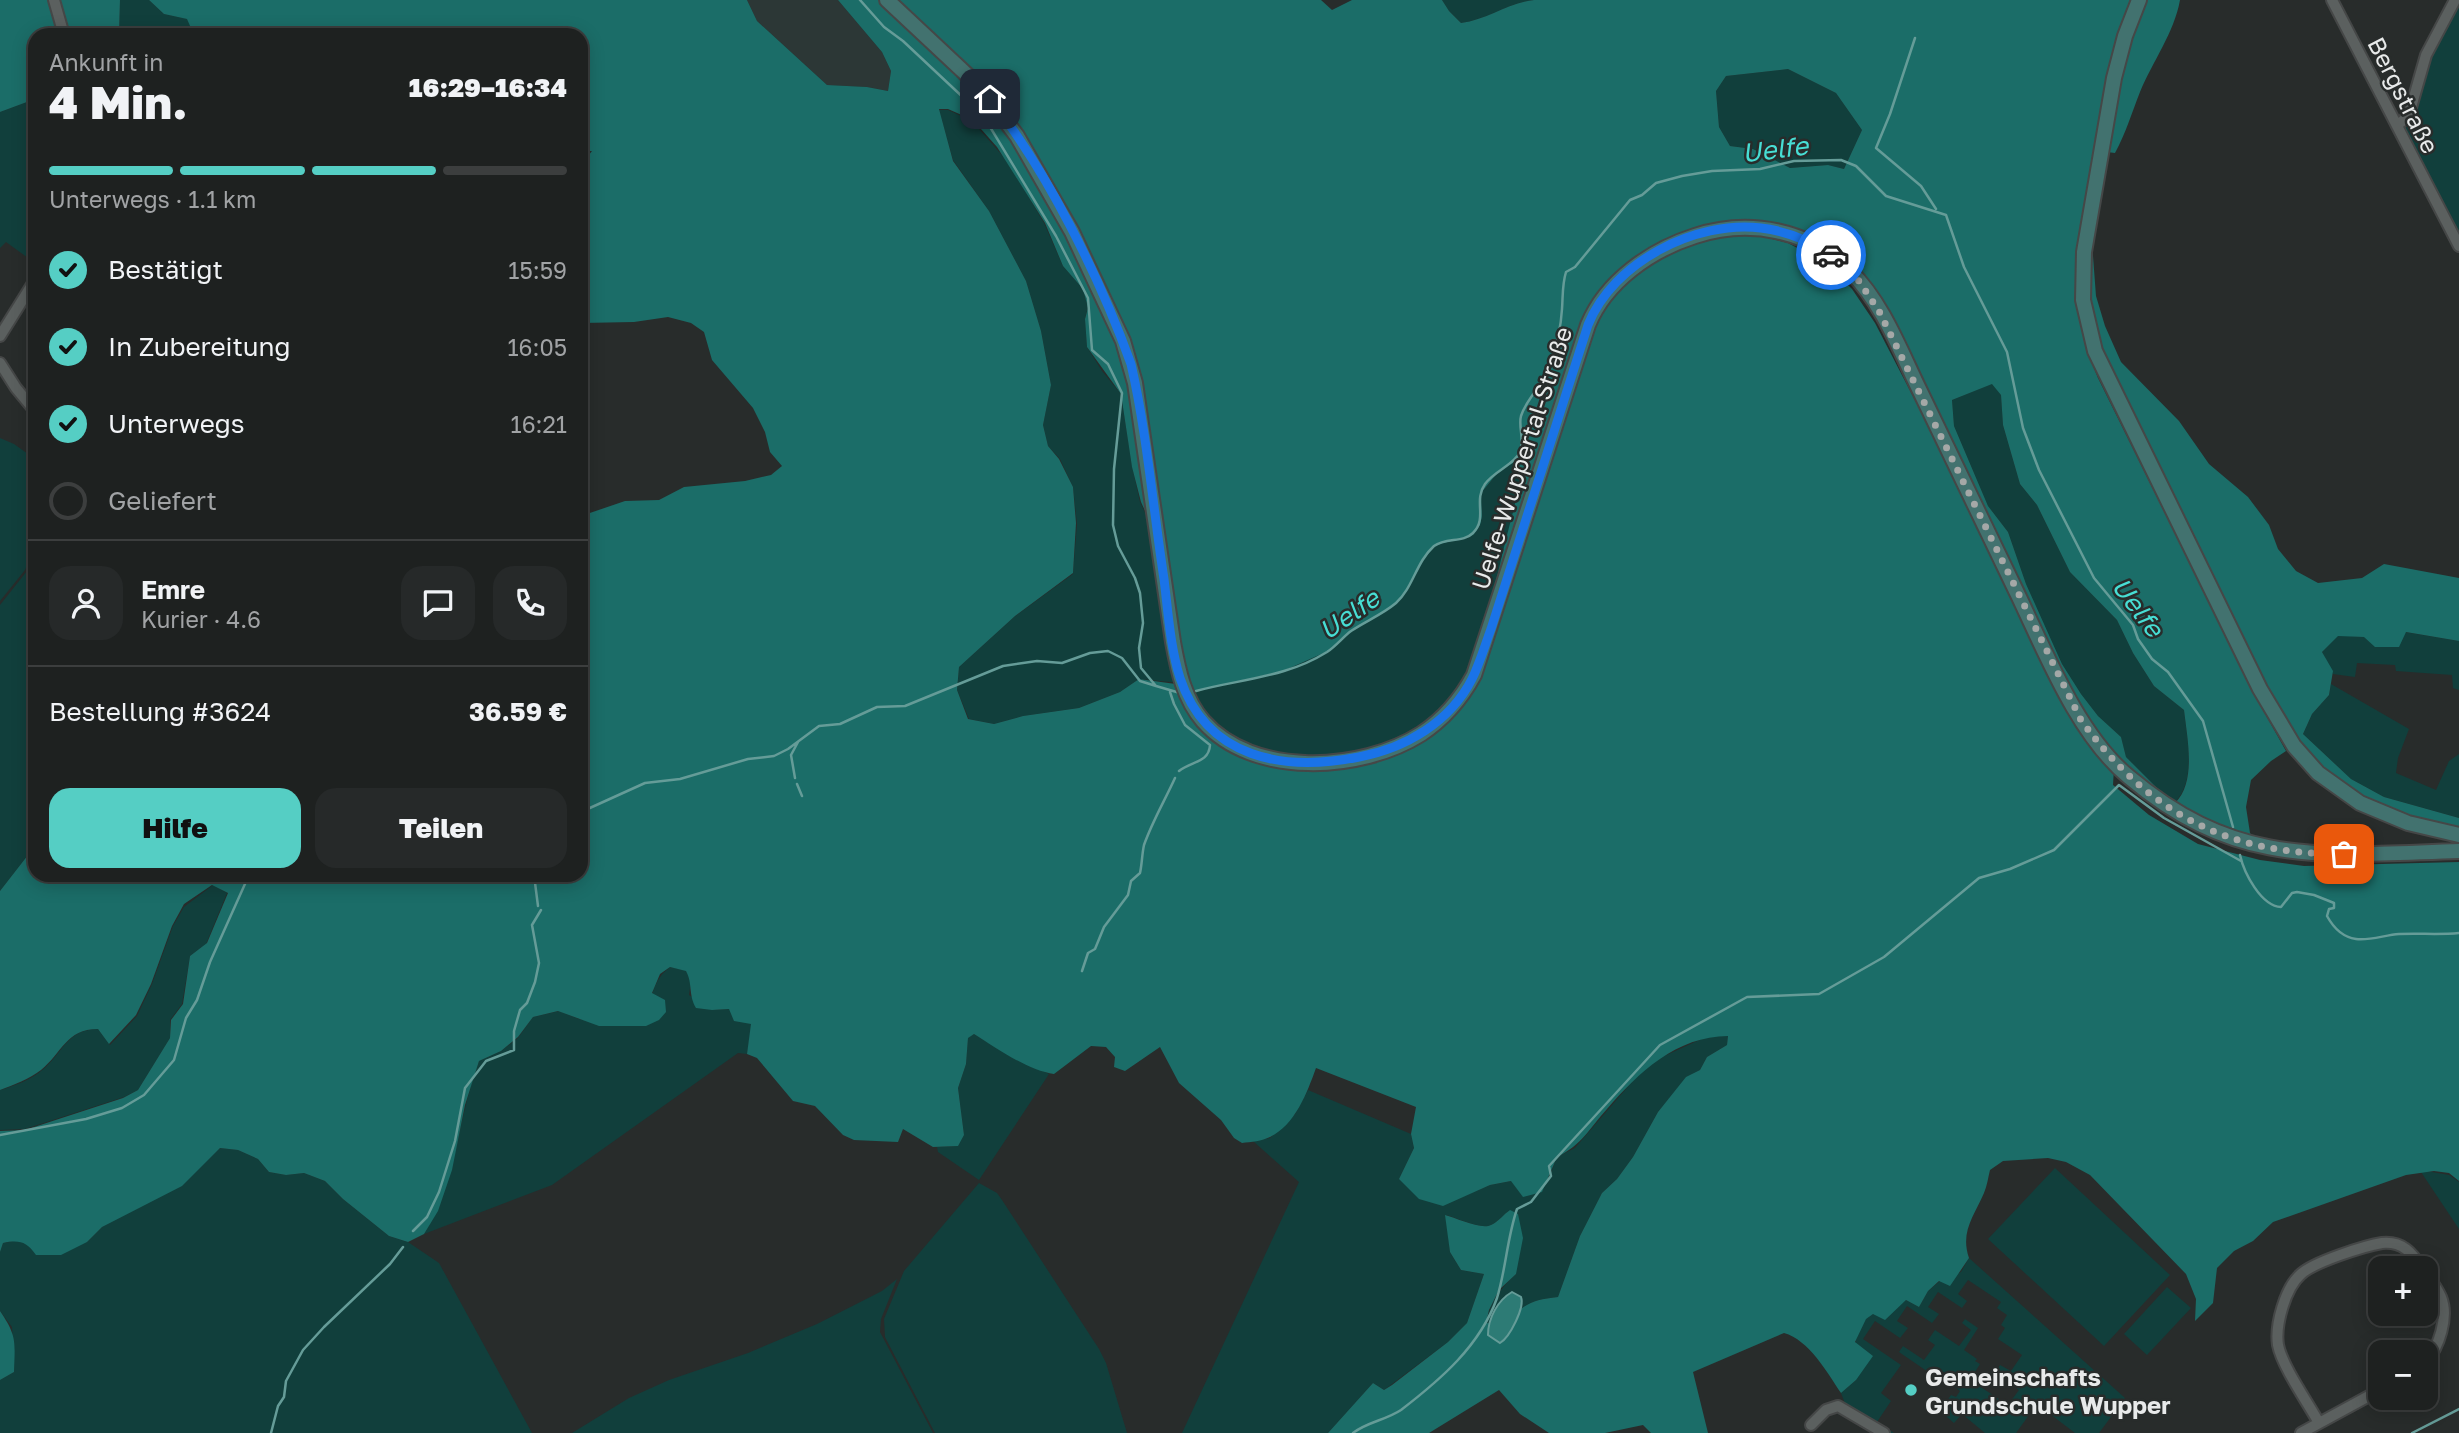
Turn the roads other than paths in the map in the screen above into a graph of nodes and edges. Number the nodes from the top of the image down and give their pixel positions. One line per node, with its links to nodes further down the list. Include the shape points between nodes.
1 (54, 0): 6 (street)
2 (887, 0): 14 (main road, Uelfe-Wuppertal-Straße, via 1000,111 1072,232 1100,289 1135,383 1180,675 1198,715 1234,746 1286,762 1358,757 1414,738 1449,712 1474,676 1597,306 1630,270 1676,243 1712,231 1762,228 1796,236 1820,248 1851,271 1868,293 2081,720 2128,777 2196,824 2259,847 2315,854)
3 (2139, 0): 13 (main road, via 2114,78 2084,252 2083,300 2095,351 2260,689 2294,746 2318,773 2360,803 2408,823)
4 (2332, 0): 7 (street, Bergstraße)
5 (2455, 0): 7 (street, via 2426,55 2410,111)
6 (62, 28)
7 (2397, 125): 8 (street, Bergstraße)
8 (2459, 246)
9 (28, 291): 10 (street)
10 (0, 336)
11 (0, 363): 12 (street)
12 (28, 403)
13 (2459, 835)
14 (2459, 850)
15 (2412, 1256): 19 (street, via 2398,1244 2368,1246 2302,1273 2288,1293 2278,1346)
16 (2438, 1292): 17 (street, via 2443,1312)
17 (2438, 1340)
18 (2368, 1396): 19 (street)
19 (2319, 1423): 22 (street)
20 (1811, 1425): 21 (street, via 1826,1410 1838,1406)
21 (1884, 1433)
22 (2301, 1433)

